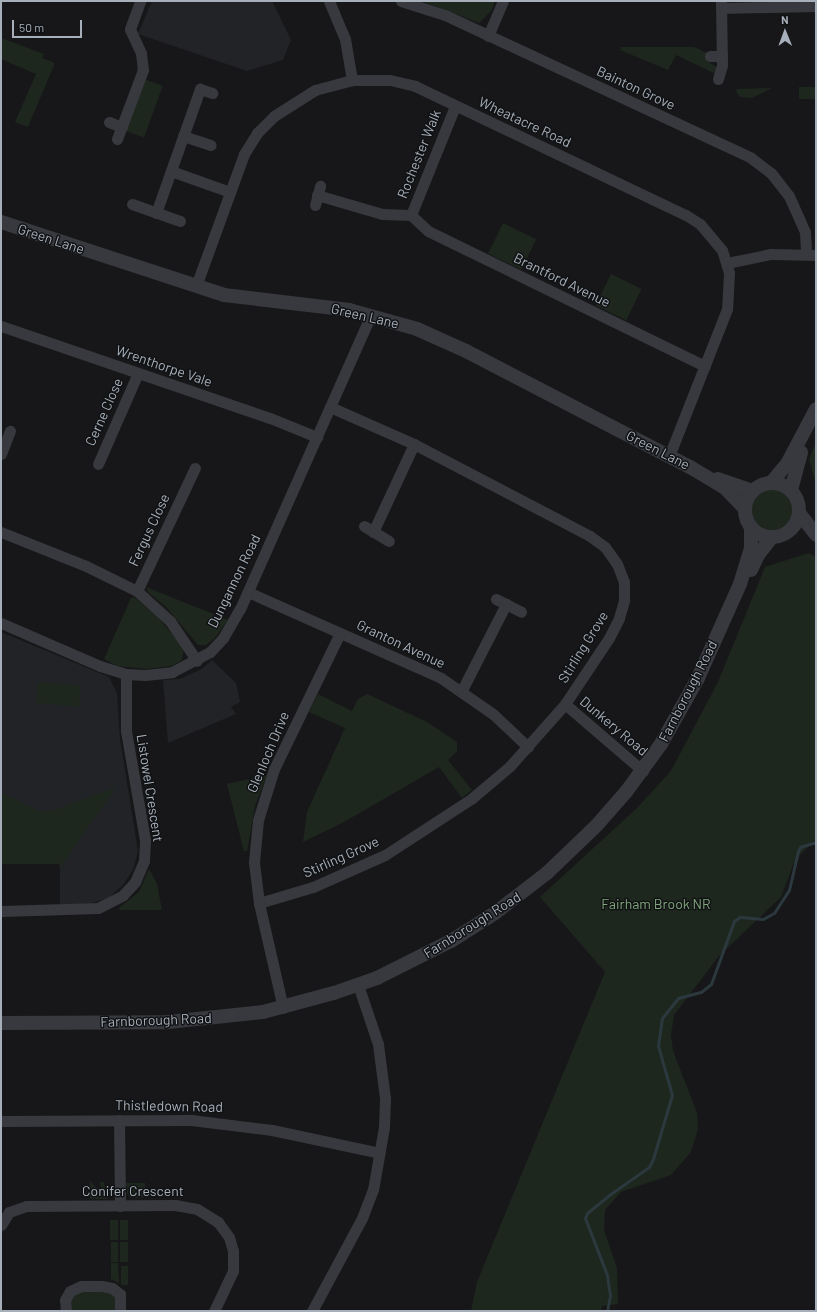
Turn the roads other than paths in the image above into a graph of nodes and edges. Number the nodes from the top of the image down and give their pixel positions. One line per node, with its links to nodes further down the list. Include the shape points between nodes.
1 (140, 1): 15 (street, via 130,29 141,53 143,70)
2 (329, 1): 11 (street, via 345,39)
3 (402, 1): 7 (street, Bainton Grove, via 445,15)
4 (503, 1): 7 (street)
5 (721, 4): 6 (street); 9 (street)
6 (816, 6)
7 (488, 36): 27 (street, Bainton Grove, via 759,163 776,179 795,207)
8 (710, 56): 9 (street)
9 (722, 56): 10 (street)
10 (718, 79)
11 (352, 80): 13 (street, Wheatacre Road, via 376,79 407,83); 20 (street, Wheatacre Road, via 315,90 274,116 250,143)
12 (212, 93): 16 (street, via 200,89)
13 (455, 106): 24 (street, Rochester Walk); 28 (street, Wheatacre Road, via 686,215 714,239)
14 (109, 122): 15 (street)
15 (122, 127): 17 (street)
16 (183, 136): 18 (street); 19 (street)
17 (117, 140)
18 (211, 145)
19 (171, 171): 20 (street); 23 (street)
20 (230, 192): 29 (street, Wheatacre Road)
21 (317, 195): 24 (street, via 382,214)
22 (132, 204): 23 (street)
23 (156, 213): 25 (street)
24 (411, 215): 32 (street, Brantford Avenue, via 428,231)
25 (180, 221)
26 (1, 222): 29 (street, Green Lane)
27 (811, 254): 28 (street, via 766,254)
28 (727, 263): 32 (street, Wheatacre Road, via 729,300)
29 (196, 286): 30 (street, Green Lane, via 251,300 320,306)
30 (371, 315): 34 (street, Dungannon Road); 41 (street, Green Lane, via 437,337)
31 (1, 326): 33 (street, Wrenthorpe Vale)
32 (705, 366): 41 (street, Wheatacre Road)
33 (138, 373): 38 (street, Wrenthorpe Vale); 42 (street, Cerne Close)
34 (330, 407): 38 (street, Dungannon Road); 39 (street, Stirling Grove)
35 (816, 410): 37 (street)
36 (10, 431): 40 (street)
37 (806, 433): 45 (street, via 799,440 787,464); 46 (street)
38 (317, 437): 59 (street, Dungannon Road)
39 (414, 444): 55 (street, via 368,529); 66 (street, Stirling Grove, via 590,536 605,548 617,564 624,591 620,618)
40 (1, 454)
41 (669, 456): 44 (street, Green Lane)
42 (98, 464)
43 (195, 468): 58 (street, Fergus Close, via 194,484)
44 (705, 475): 47 (street, Green Lane); 48 (street, Green Lane, via 725,488)
45 (771, 482): 46 (street, via 782,484); 47 (street)
46 (791, 490): 49 (street, via 796,497)
47 (752, 491): 48 (street)
48 (745, 509): 50 (street)
49 (799, 513): 51 (street); 53 (street)
50 (751, 527): 54 (street, via 760,534); 57 (street, Farnborough Road, via 751,547)
51 (792, 528): 54 (street); 56 (street)
52 (1, 532): 58 (street, via 86,566)
53 (816, 535)
54 (772, 537): 57 (street, Farnborough Road, via 758,555 747,578)
55 (389, 541)
56 (816, 542)
57 (740, 584): 68 (street, Farnborough Road, via 681,711)
58 (137, 591): 63 (street, via 170,621)
59 (248, 592): 62 (street, Granton Avenue); 63 (street, Dungannon Road, via 223,638)
60 (521, 612): 65 (street, via 501,601)
61 (1, 623): 64 (street, Dungannon Road, via 100,666)
62 (340, 632): 65 (street, Granton Avenue); 69 (street, Glenloch Drive, via 264,793 258,820 254,862)
63 (197, 661): 64 (street, Dungannon Road, via 160,674)
64 (126, 674): 70 (street, Listowel Crescent, via 126,731 145,840 144,861 135,882 123,895 98,908)
65 (462, 690): 67 (street, Granton Avenue, via 493,714)
66 (565, 704): 67 (street, Stirling Grove); 68 (street, Dunkery Road)
67 (528, 747): 69 (street, Stirling Grove, via 471,799 385,855 313,887)
68 (643, 771): 71 (street, Farnborough Road, via 581,841 516,899 451,942)
69 (259, 903): 72 (street, Glenloch Drive)
70 (1, 911)
71 (358, 985): 72 (street, Farnborough Road); 76 (street, via 378,1044 382,1069 385,1098)
72 (284, 1008): 73 (street, Farnborough Road, via 180,1021)
73 (1, 1023)
74 (119, 1120): 75 (street, Thistledown Road); 76 (street, Thistledown Road, via 232,1123); 77 (street)
75 (1, 1121)
76 (380, 1153): 82 (street, via 372,1190 362,1218)
77 (120, 1206): 78 (street, Conifer Crescent, via 26,1206 9,1212); 81 (street, Conifer Crescent, via 185,1206 202,1211 218,1222 232,1245 234,1266)
78 (1, 1225)
79 (66, 1311): 80 (street, via 65,1300 70,1291 81,1286 102,1286 112,1288 120,1294)
80 (120, 1311)
81 (214, 1311)
82 (312, 1311)

